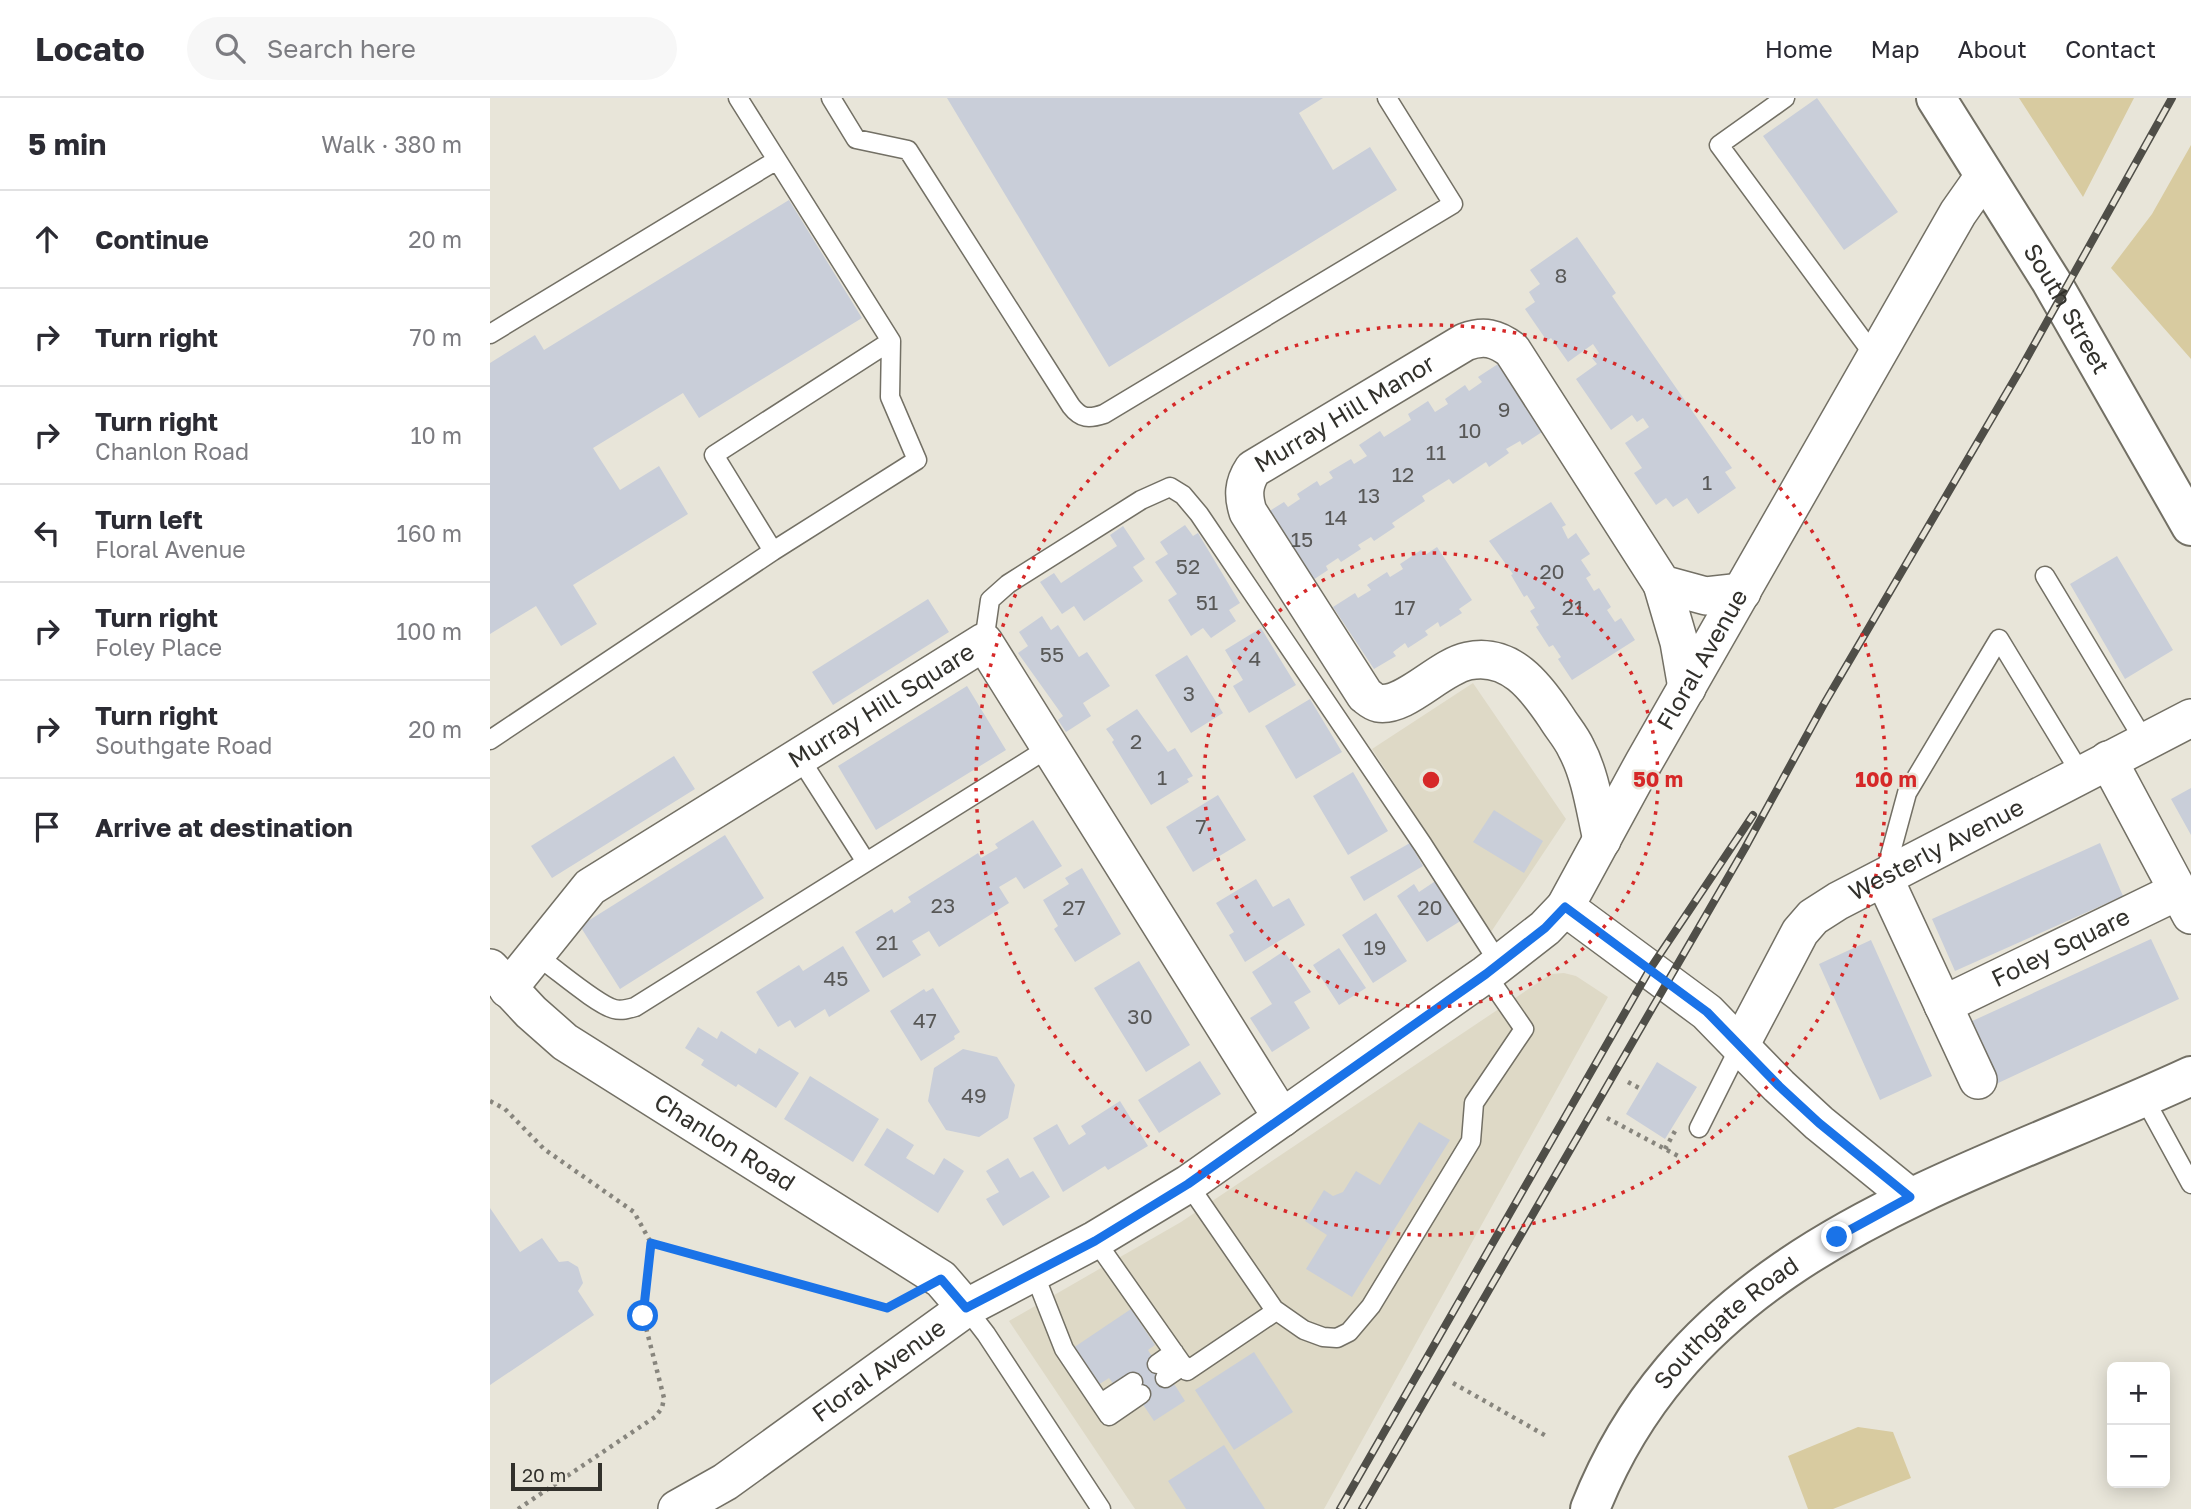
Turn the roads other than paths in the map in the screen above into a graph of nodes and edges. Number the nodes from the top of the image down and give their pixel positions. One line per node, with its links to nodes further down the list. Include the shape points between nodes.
1 (738, 98): 6 (lane)
2 (831, 98): 3 (lane, via 856,139 908,150 1071,406 1078,415 1090,418 1104,414 1453,204)
3 (1387, 98)
4 (1785, 98): 10 (lane, via 1719,145)
5 (1936, 98): 7 (street, South Street)
6 (777, 160): 8 (lane); 9 (lane)
7 (1984, 176): 10 (street, Floral Avenue); 11 (street, South Street, via 2051,281)
8 (490, 334)
9 (891, 341): 12 (lane, via 890,397 917,460); 12 (lane, via 714,455)
10 (1876, 358): 15 (street, Floral Avenue)
11 (2191, 526)
12 (773, 551): 19 (lane)
13 (2045, 576): 20 (lane)
14 (1662, 584): 15 (street, via 1706,596); 17 (street, Murray Hill Manor); 22 (street, Murray Hill Manor, via 1512,350 1489,338 1465,342 1253,469 1247,477 1244,498 1248,512 1364,695 1375,703 1390,703 1451,666 1483,660 1520,672)
15 (1742, 592): 17 (street, Floral Avenue)
16 (984, 642): 21 (street, Murray Hill Square); 23 (street, Murray Hill Square); 32 (lane, via 990,600 1008,584 1141,500 1170,487 1183,495 1416,834)
17 (1687, 688): 24 (street, Floral Avenue)
18 (2191, 718): 20 (street, Westerly Avenue)
19 (490, 740)
20 (2145, 742): 25 (street, Westerly Avenue)
21 (1050, 747): 27 (lane); 39 (street, Murray Hill Square)
22 (1577, 749): 24 (street); 26 (street, Murray Hill Manor)
23 (799, 757): 27 (lane); 31 (street, Murray Hill Square, via 590,887)
24 (1644, 762): 26 (street, Floral Avenue)
25 (2094, 767): 28 (street, Westerly Avenue); 28 (lane, via 1999,639 1907,793); 29 (street, Foley Square)
26 (1602, 840): 30 (street, Floral Avenue)
27 (866, 862): 31 (lane, via 626,1010 602,1003)
28 (1884, 878): 34 (street); 35 (street, Westerly Avenue, via 1814,917 1800,932)
29 (2185, 903): 34 (street, Foley Square)
30 (1565, 907): 32 (street, Floral Avenue); 35 (street, via 1707,1012)
31 (537, 956): 33 (street, Murray Hill Square)
32 (1492, 969): 39 (street, Floral Avenue); 47 (lane, via 1524,1029 1474,1103 1471,1141 1371,1306 1361,1321 1337,1338 1304,1330)
33 (499, 978): 46 (street, Chanlon Road, via 565,1042 941,1279)
34 (1943, 1005): 37 (street)
35 (1741, 1044): 40 (lane); 43 (street, via 1819,1123)
36 (2191, 1076): 38 (street, Southgate Road)
37 (1978, 1080)
38 (2144, 1098): 42 (lane); 43 (street, Southgate Road)
39 (1282, 1118): 41 (street, Floral Avenue)
40 (1699, 1128)
41 (1188, 1184): 44 (street, Floral Avenue); 47 (lane)
42 (2191, 1184)
43 (1910, 1197): 53 (street, Southgate Road, via 1791,1264 1716,1323 1648,1402 1619,1446)
44 (1095, 1241): 45 (street, Floral Avenue); 48 (lane)
45 (1034, 1273): 46 (street, Floral Avenue); 50 (lane, via 1064,1349 1109,1416)
46 (966, 1308): 51 (street, Floral Avenue, via 725,1482); 52 (lane)
47 (1276, 1311): 48 (lane, via 1187,1371)
48 (1179, 1359): 49 (lane)
49 (1161, 1371)
50 (1137, 1388)
51 (677, 1509)
52 (1101, 1509)
53 (1590, 1509)

